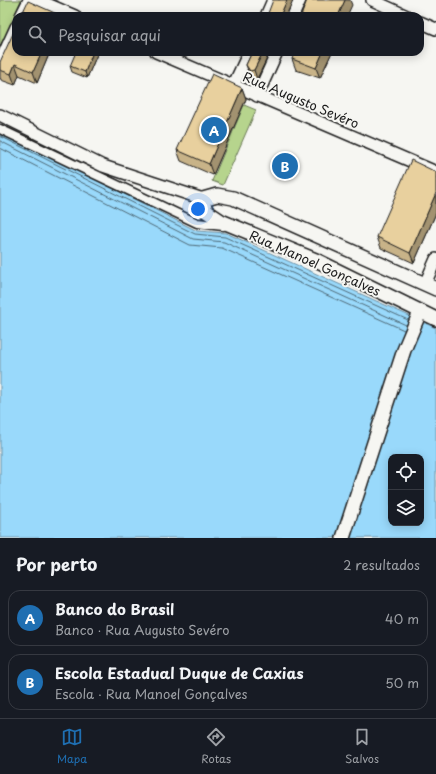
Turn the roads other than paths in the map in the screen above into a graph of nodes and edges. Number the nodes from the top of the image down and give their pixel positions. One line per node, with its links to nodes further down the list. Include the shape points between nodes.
1 (29, 0): 6 (street)
2 (38, 0): 7 (street)
3 (273, 0): 8 (street)
4 (300, 0): 9 (street)
5 (372, 0): 10 (street)
6 (23, 12)
7 (66, 12)
8 (268, 12)
9 (295, 12)
10 (398, 12)
11 (424, 24): 12 (street)
12 (436, 29)
13 (12, 36): 17 (street)
14 (165, 56): 18 (street, Rua Augusto Sevéro)
15 (247, 56): 18 (street)
16 (275, 56): 19 (street)
17 (0, 62)
18 (233, 86): 19 (street, Rua Augusto Sevéro)
19 (257, 96): 22 (street, Rua Augusto Sevéro)
20 (0, 115): 23 (street, Rua Manoel Gonçalves, via 103,166)
21 (0, 128): 26 (street, via 197,223 221,225 368,291)
22 (436, 172)
23 (203, 199): 25 (street, Rua Manoel Gonçalves, via 217,195 233,198); 26 (street, Rua Manoel Gonçalves, via 206,212 221,221 318,261)
24 (436, 259): 25 (street)
25 (431, 287)
26 (378, 292): 27 (street, Rua Manoel Gonçalves)
27 (418, 316): 28 (street, Rua Manoel Gonçalves); 29 (street, via 404,350)
28 (436, 319)
29 (343, 538)

